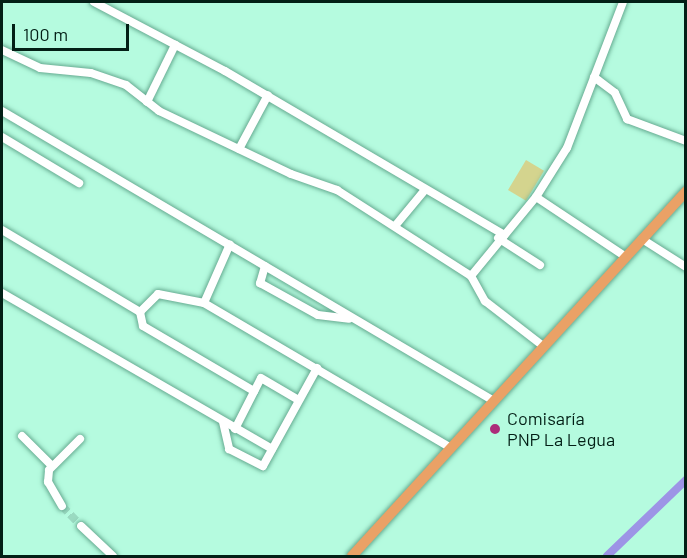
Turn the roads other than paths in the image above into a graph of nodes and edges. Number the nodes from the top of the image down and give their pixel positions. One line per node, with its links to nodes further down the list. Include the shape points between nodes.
1 (94, 2): 3 (street)
2 (623, 2): 5 (street)
3 (175, 45): 6 (street); 7 (street)
4 (2, 50): 7 (street, via 40,68 92,73 126,84)
5 (594, 77): 10 (street, via 615,93 627,119); 15 (street, via 567,148)
6 (268, 95): 11 (street); 13 (street)
7 (147, 102): 11 (street)
8 (3, 116): 20 (street)
9 (2, 137): 12 (street)
10 (686, 141)
11 (239, 149): 16 (street, via 338,190)
12 (79, 183)
13 (424, 191): 16 (street); 18 (street)
14 (686, 191): 19 (main road)
15 (536, 197): 18 (street); 21 (street)
16 (395, 226): 25 (street)
17 (2, 230): 28 (street)
18 (501, 236): 22 (street); 25 (street)
19 (642, 239): 21 (main road); 24 (street)
20 (230, 244): 23 (street); 27 (street)
21 (626, 257): 30 (main road)
22 (540, 265)
23 (265, 266): 29 (street); 29 (street, via 260,283 318,315)
24 (686, 267)
25 (471, 276): 30 (street, via 484,301)
26 (2, 293): 35 (street)
27 (204, 303): 28 (street, via 158,294); 31 (street)
28 (140, 312): 32 (street, via 143,326)
29 (349, 319): 34 (street)
30 (543, 346): 34 (main road)
31 (317, 368): 33 (street); 39 (street)
32 (254, 391): 33 (street, via 261,378); 36 (street)
33 (297, 399): 40 (street)
34 (494, 401): 39 (main road)
35 (223, 422): 36 (street); 40 (street, via 226,445 250,463 263,466)
36 (236, 429): 40 (street)
37 (22, 436): 41 (street)
38 (80, 439): 41 (street)
39 (448, 446): 45 (main road)
40 (272, 449)
41 (51, 466): 42 (street, via 48,482)
42 (62, 506)
43 (81, 526): 44 (street)
44 (112, 556)
45 (352, 556)

